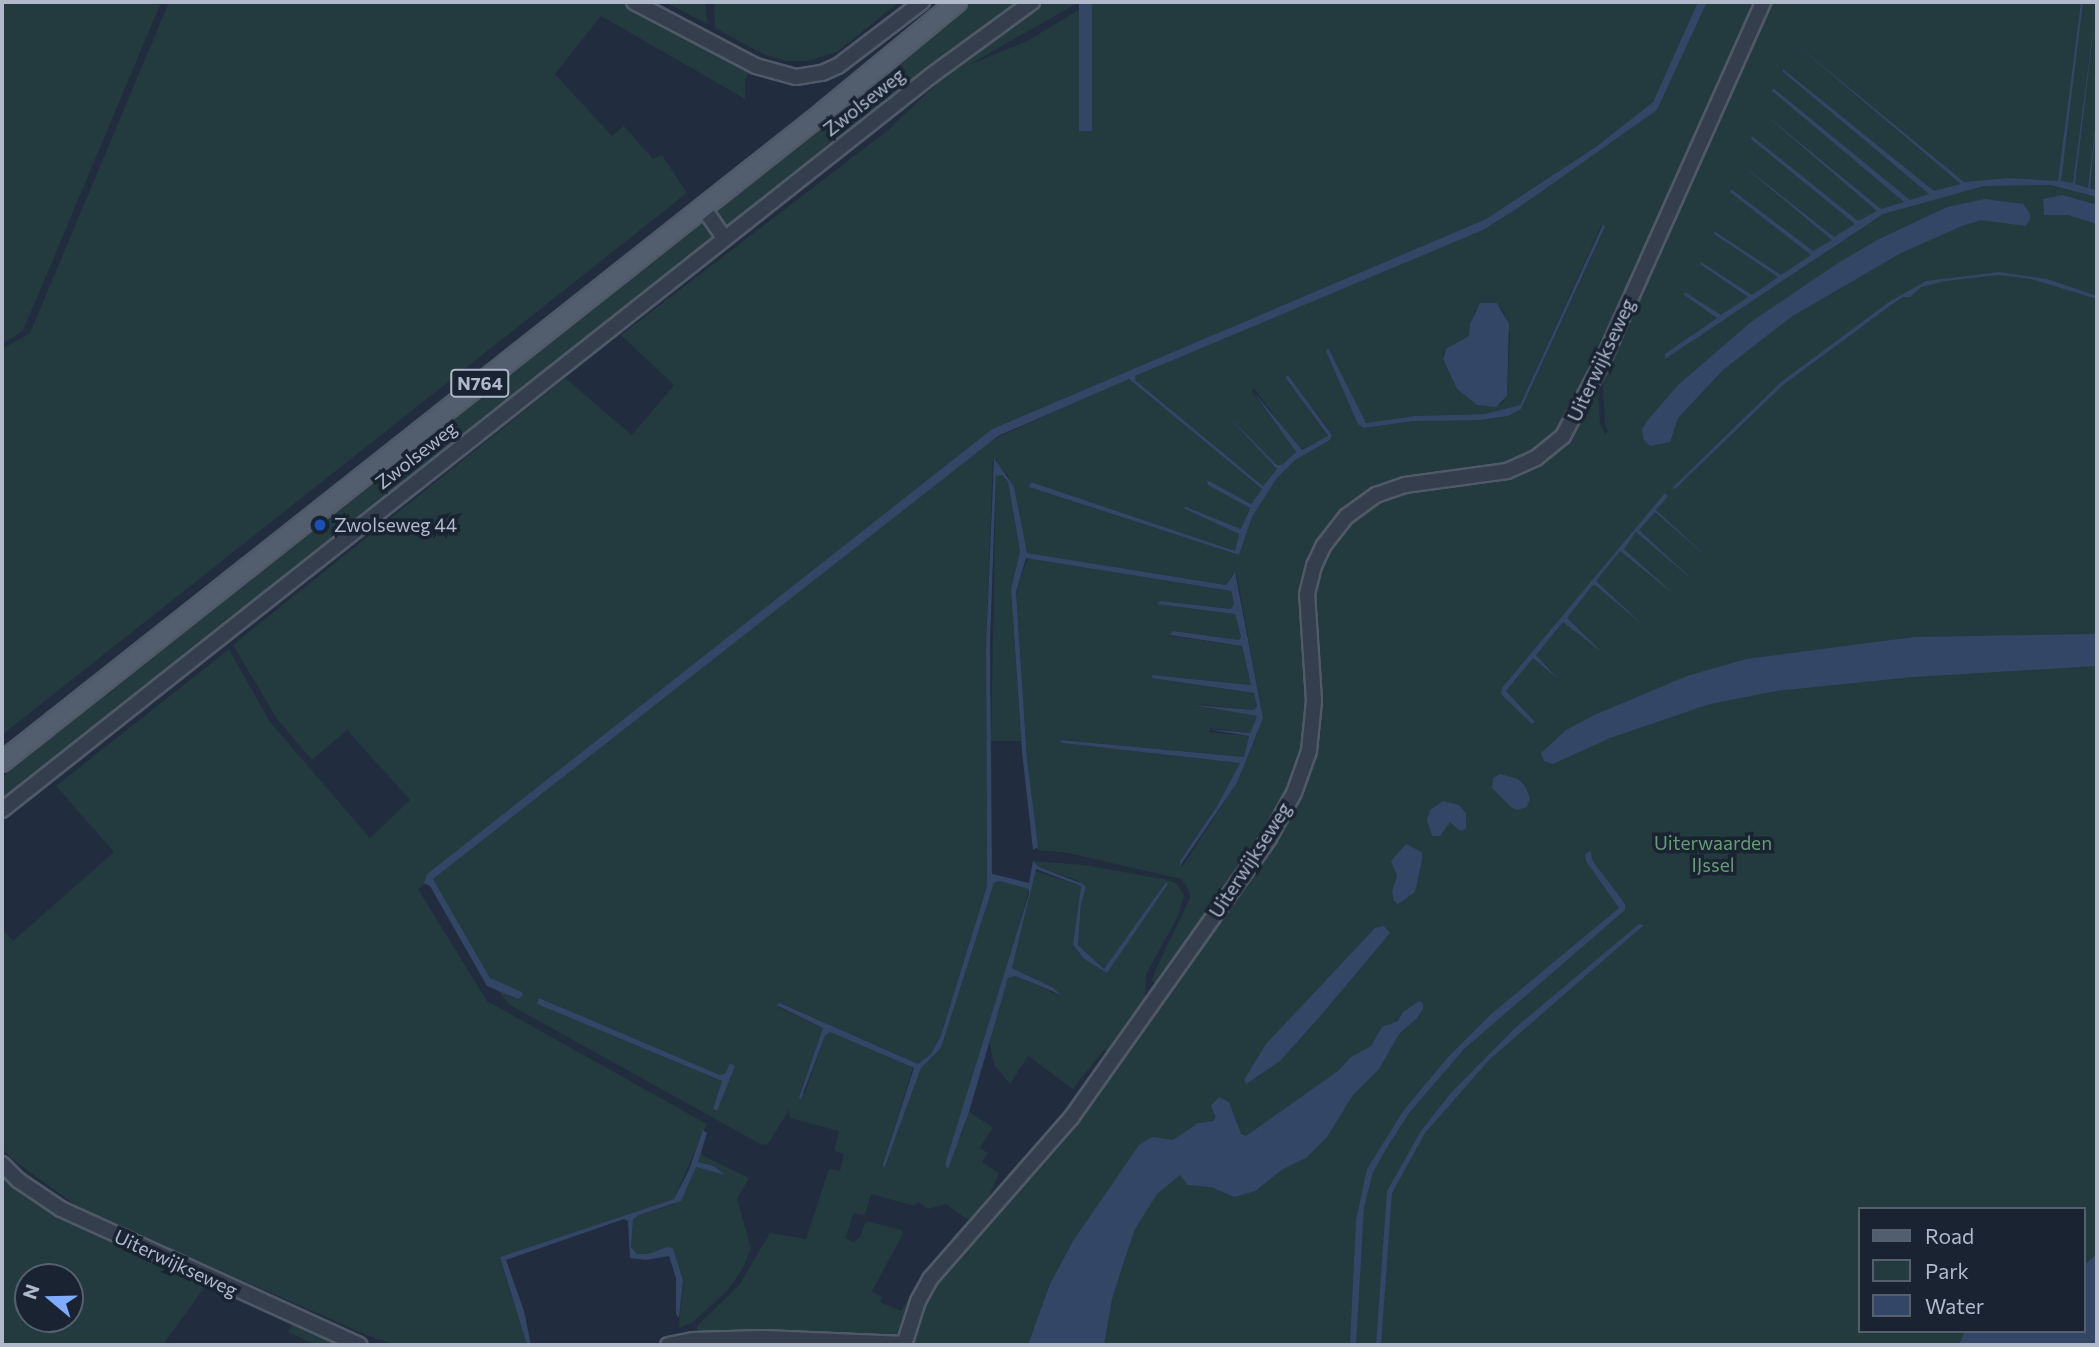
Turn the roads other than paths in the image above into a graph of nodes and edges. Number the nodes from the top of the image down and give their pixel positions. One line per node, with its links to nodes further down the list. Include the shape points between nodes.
1 (634, 2): 2 (street, via 756,66 778,74 810,75 838,66)
2 (922, 2)
3 (957, 2): 6 (main road, Zwolseweg / N764)
4 (1032, 2): 7 (street, Zwolseweg)
5 (1763, 2): 13 (street, Uiterwijkseweg, via 1600,367 1563,436 1536,458 1507,471 1405,485 1376,495 1347,516 1324,545 1307,594 1314,701 1309,751 1294,793 1269,838 1071,1118 930,1279)
6 (702, 206): 7 (street); 8 (main road, Zwolseweg / N764)
7 (724, 238): 9 (street, Zwolseweg)
8 (2, 762)
9 (2, 810)
10 (2, 1164): 11 (street, Uiterwijkseweg, via 61,1209)
11 (359, 1345)
12 (668, 1345): 13 (street, Uiterwijkseweg, via 764,1338)
13 (904, 1345)

